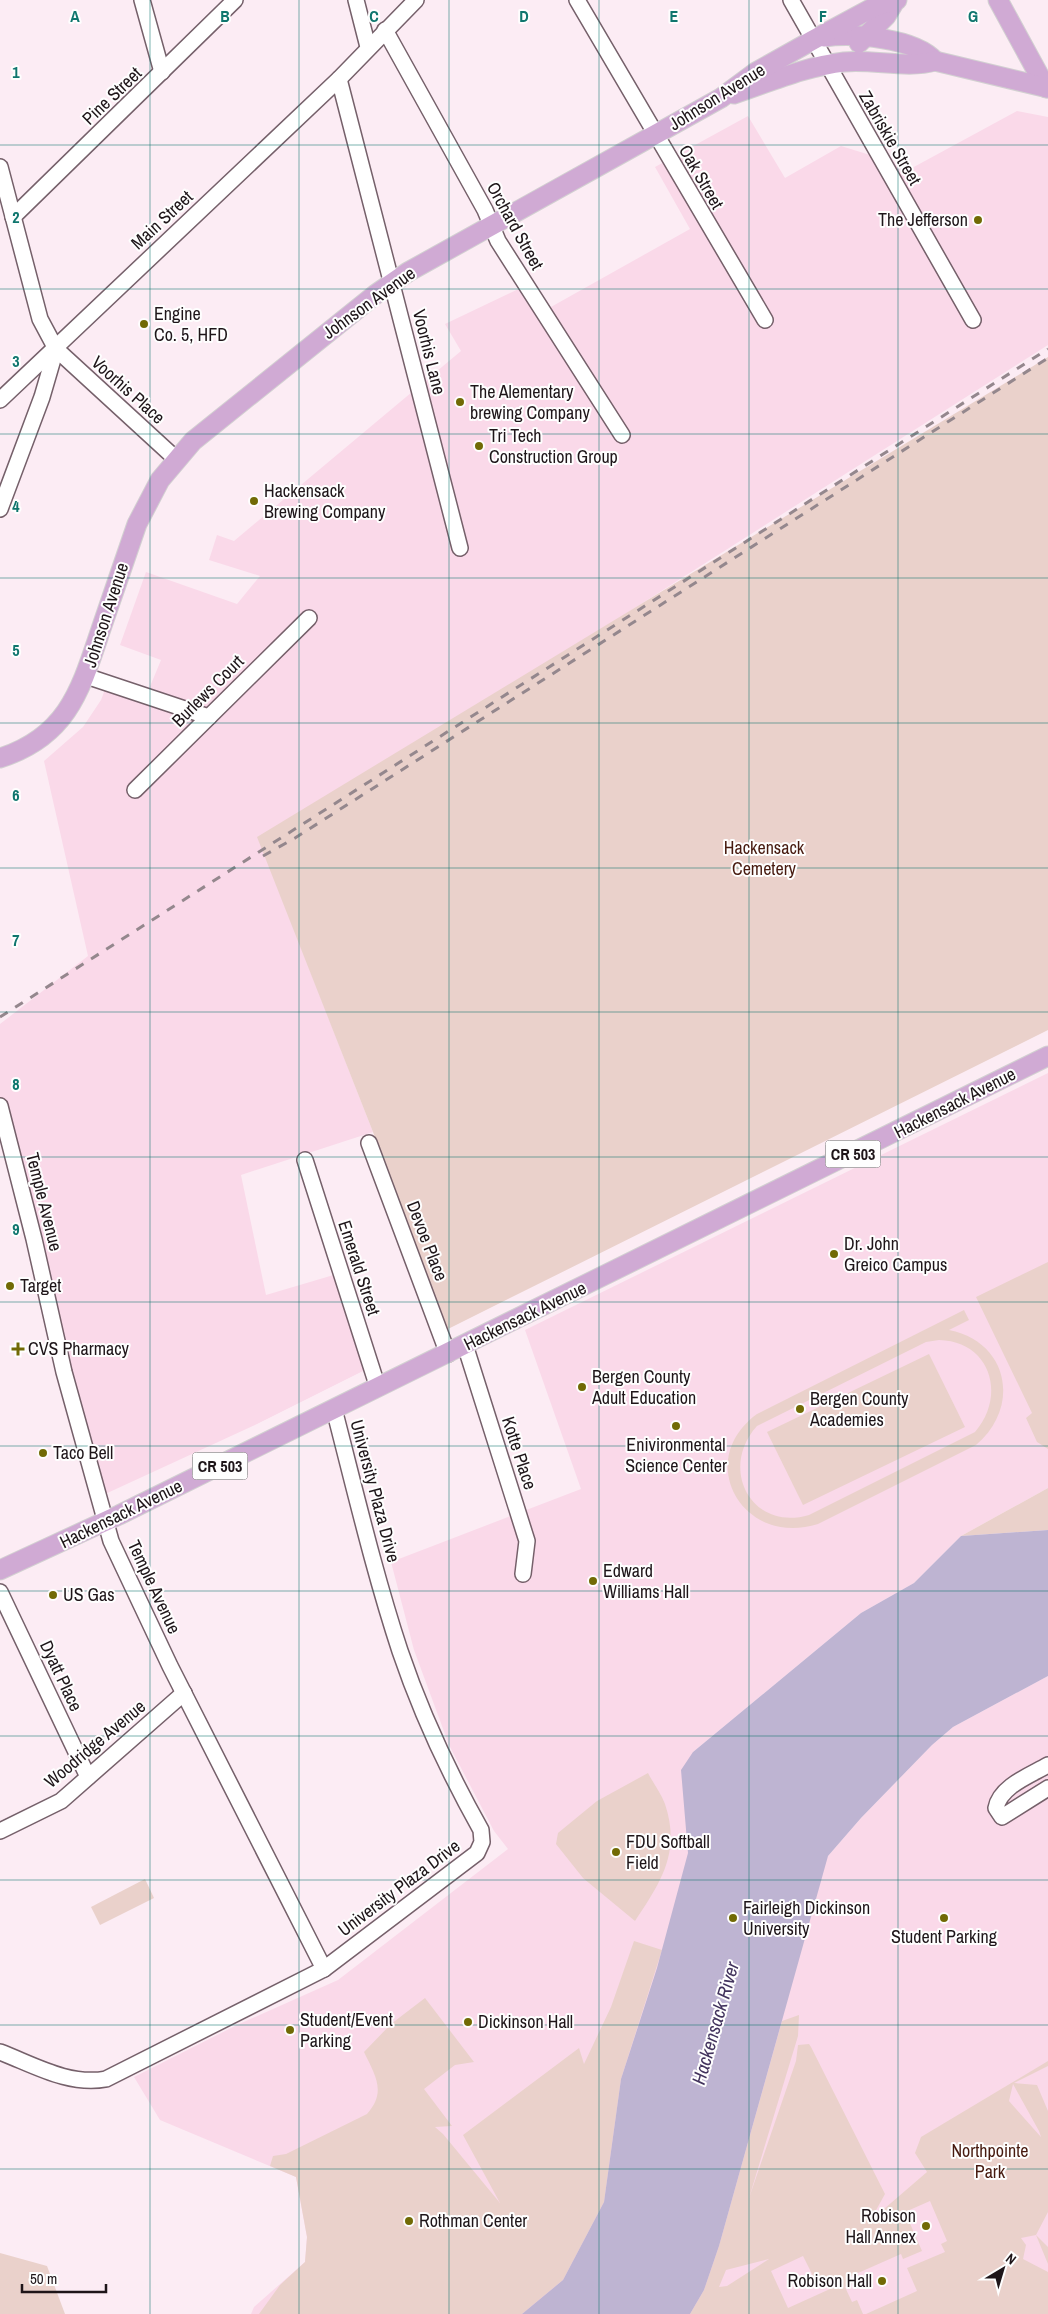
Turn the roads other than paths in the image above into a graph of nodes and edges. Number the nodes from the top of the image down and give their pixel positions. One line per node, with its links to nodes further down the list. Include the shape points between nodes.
1 (142, 0): 15 (street)
2 (235, 0): 15 (street, Pine Street)
3 (356, 0): 12 (street)
4 (416, 0): 9 (street, Main Street)
5 (577, 0): 19 (street, Oak Street)
6 (790, 0): 11 (street, Zabriskie Street)
7 (896, 0): 10 (main road, Johnson Avenue, via 886,16); 11 (main road, Johnson Avenue, via 874,7)
8 (998, 0): 17 (main road)
9 (385, 30): 12 (street, Main Street); 22 (street, Orchard Street)
10 (866, 36): 11 (main road); 13 (main road, via 928,53); 14 (main road, Johnson Avenue, via 846,54)
11 (813, 40): 14 (street, Zabriskie Street); 18 (main road, Johnson Avenue, via 756,72)
12 (368, 47): 16 (street, Main Street)
13 (936, 61): 14 (main road, via 923,65 864,61); 17 (main road)
14 (827, 65): 18 (main road); 25 (street, Zabriskie Street)
15 (162, 72): 21 (street, Pine Street)
16 (339, 78): 23 (street, Voorhis Lane); 26 (street, Main Street)
17 (1047, 88)
18 (721, 98): 19 (main road, Johnson Avenue)
19 (655, 135): 22 (main road, Johnson Avenue); 24 (street, Oak Street)
20 (0, 167): 21 (street, Voorhis Place)
21 (8, 212): 26 (street, Voorhis Place, via 40,319)
22 (491, 226): 23 (main road, Johnson Avenue); 28 (street, Orchard Street)
23 (392, 283): 29 (main road, Johnson Avenue, via 212,424); 31 (street, Voorhis Lane)
24 (765, 320)
25 (972, 320)
26 (56, 348): 27 (street); 29 (street, Voorhis Place); 30 (street, Main Street, via 42,397)
27 (0, 400)
28 (622, 435)
29 (176, 459): 33 (main road, Johnson Avenue, via 160,480 137,524)
30 (0, 509)
31 (460, 548)
32 (309, 618): 34 (street, Burlews Court)
33 (86, 676): 34 (street); 35 (main road, Johnson Avenue, via 59,723 30,746)
34 (209, 717): 36 (street, Burlews Court)
35 (0, 758)
36 (134, 790)
37 (1048, 1056): 41 (main road, Hackensack Avenue / CR 503)
38 (0, 1106): 45 (street, Temple Avenue, via 64,1372)
39 (369, 1143): 42 (street, Devoe Place)
40 (305, 1160): 43 (street, Emerald Street)
41 (465, 1346): 42 (main road, Hackensack Avenue / CR 503); 47 (street, Kotte Place, via 527,1541)
42 (448, 1354): 43 (main road, Hackensack Avenue / CR 503)
43 (378, 1388): 44 (main road, Hackensack Avenue / CR 503)
44 (334, 1409): 45 (main road, Hackensack Avenue / CR 503); 54 (street, University Plaza Drive, via 400,1652 441,1754 481,1830 482,1842 477,1853)
45 (105, 1522): 46 (main road, Hackensack Avenue / CR 503); 49 (street, Temple Avenue, via 111,1541)
46 (0, 1570)
47 (523, 1574)
48 (0, 1592): 51 (street, Dyatt Place)
49 (184, 1693): 51 (street, Woodridge Avenue); 54 (street, Temple Avenue)
50 (1048, 1765): 52 (street, via 1008,1788 996,1808 1002,1817)
51 (88, 1777): 53 (street, Woodridge Avenue, via 61,1800)
52 (1048, 1788)
53 (0, 1831)
54 (324, 1969): 55 (street, University Plaza Drive, via 106,2079 91,2082 73,2080)
55 (0, 2052)

